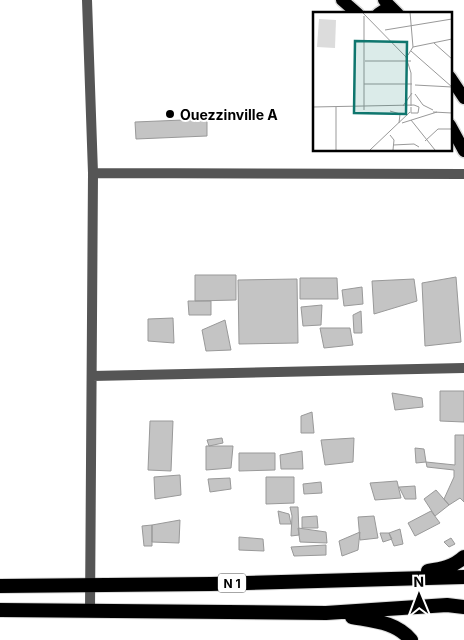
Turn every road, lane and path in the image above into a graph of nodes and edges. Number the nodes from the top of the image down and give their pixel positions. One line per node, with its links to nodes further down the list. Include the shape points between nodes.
1 (86, 0): 8 (street)
2 (342, 0): 3 (main road)
3 (356, 12)
4 (452, 80): 5 (main road)
5 (464, 98)
6 (452, 129): 7 (main road)
7 (464, 151)
8 (93, 172): 9 (street); 11 (street)
9 (464, 174)
10 (464, 368): 11 (street)
11 (92, 376): 16 (street)
12 (464, 557): 14 (highway, via 445,569)
13 (464, 577): 14 (highway, N 1)
14 (354, 580): 16 (highway, N 1)
15 (0, 586): 16 (highway, N 1)
16 (90, 586): 19 (street)
17 (464, 607): 20 (highway, N 1)
18 (0, 610): 19 (highway, N 1)
19 (90, 610): 20 (highway, N 1)
20 (326, 613): 21 (highway, via 387,624 400,629)
21 (411, 640)

